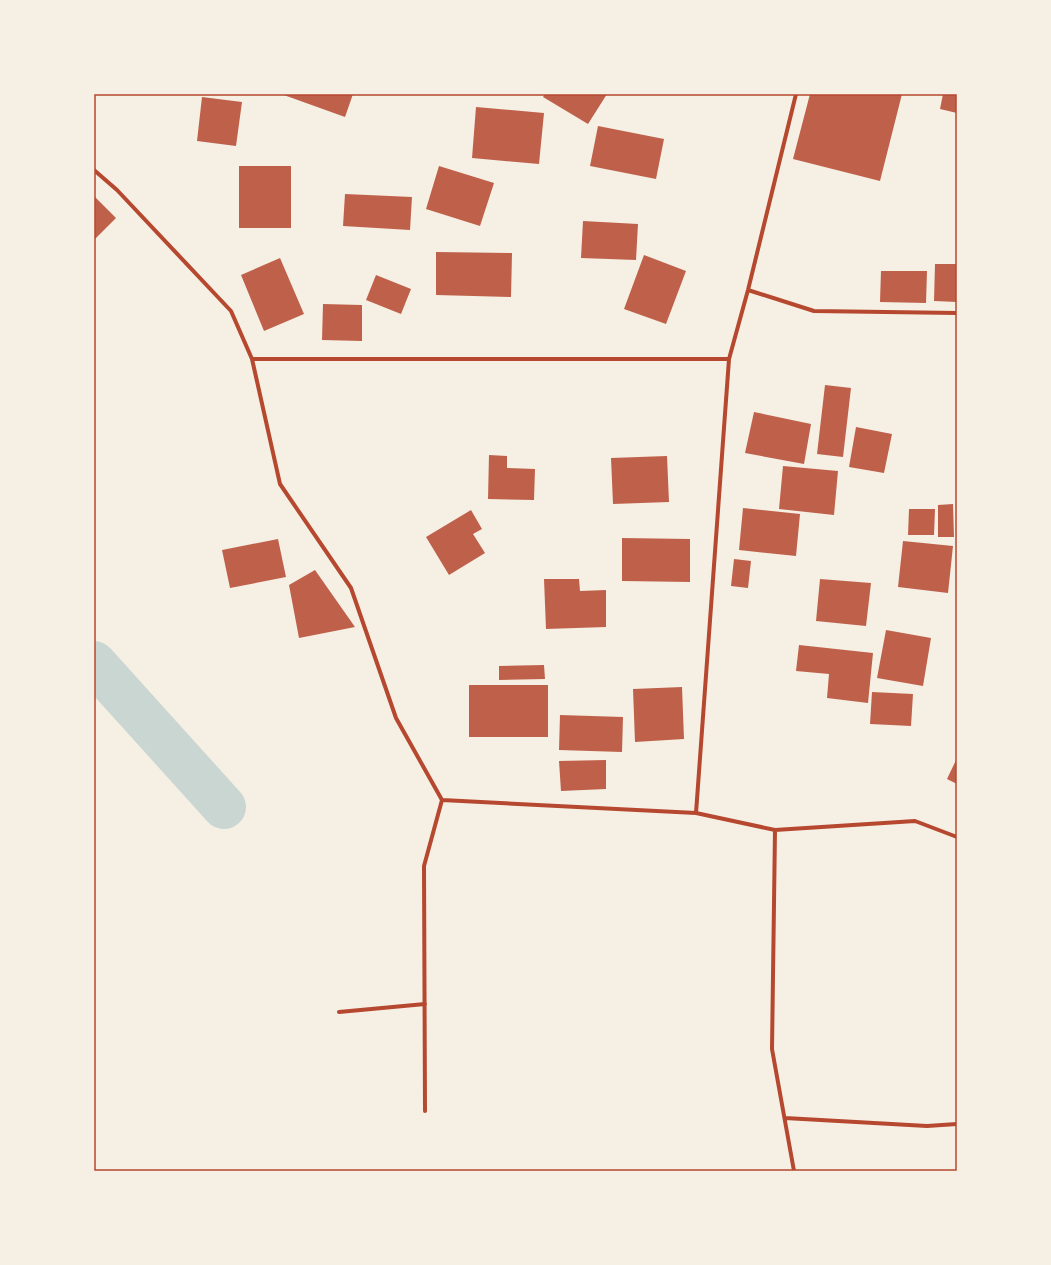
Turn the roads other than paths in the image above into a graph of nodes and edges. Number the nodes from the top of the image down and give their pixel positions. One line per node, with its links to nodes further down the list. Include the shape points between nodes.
1 (796, 94): 3 (street)
2 (94, 170): 5 (street, via 117,190 231,310)
3 (748, 290): 4 (street, via 814,311); 6 (street)
4 (957, 314)
5 (252, 359): 6 (street); 7 (street, via 280,484 351,588 396,718)
6 (729, 359): 8 (street)
7 (442, 800): 8 (street); 11 (street, via 424,866)
8 (696, 813): 9 (street)
9 (774, 830): 10 (street, via 915,820); 14 (street, via 772,1049)
10 (957, 837)
11 (425, 1004): 12 (street); 13 (street)
12 (339, 1012)
13 (425, 1110)
14 (785, 1118): 15 (street, via 927,1126); 16 (street)
15 (957, 1124)
16 (794, 1171)

